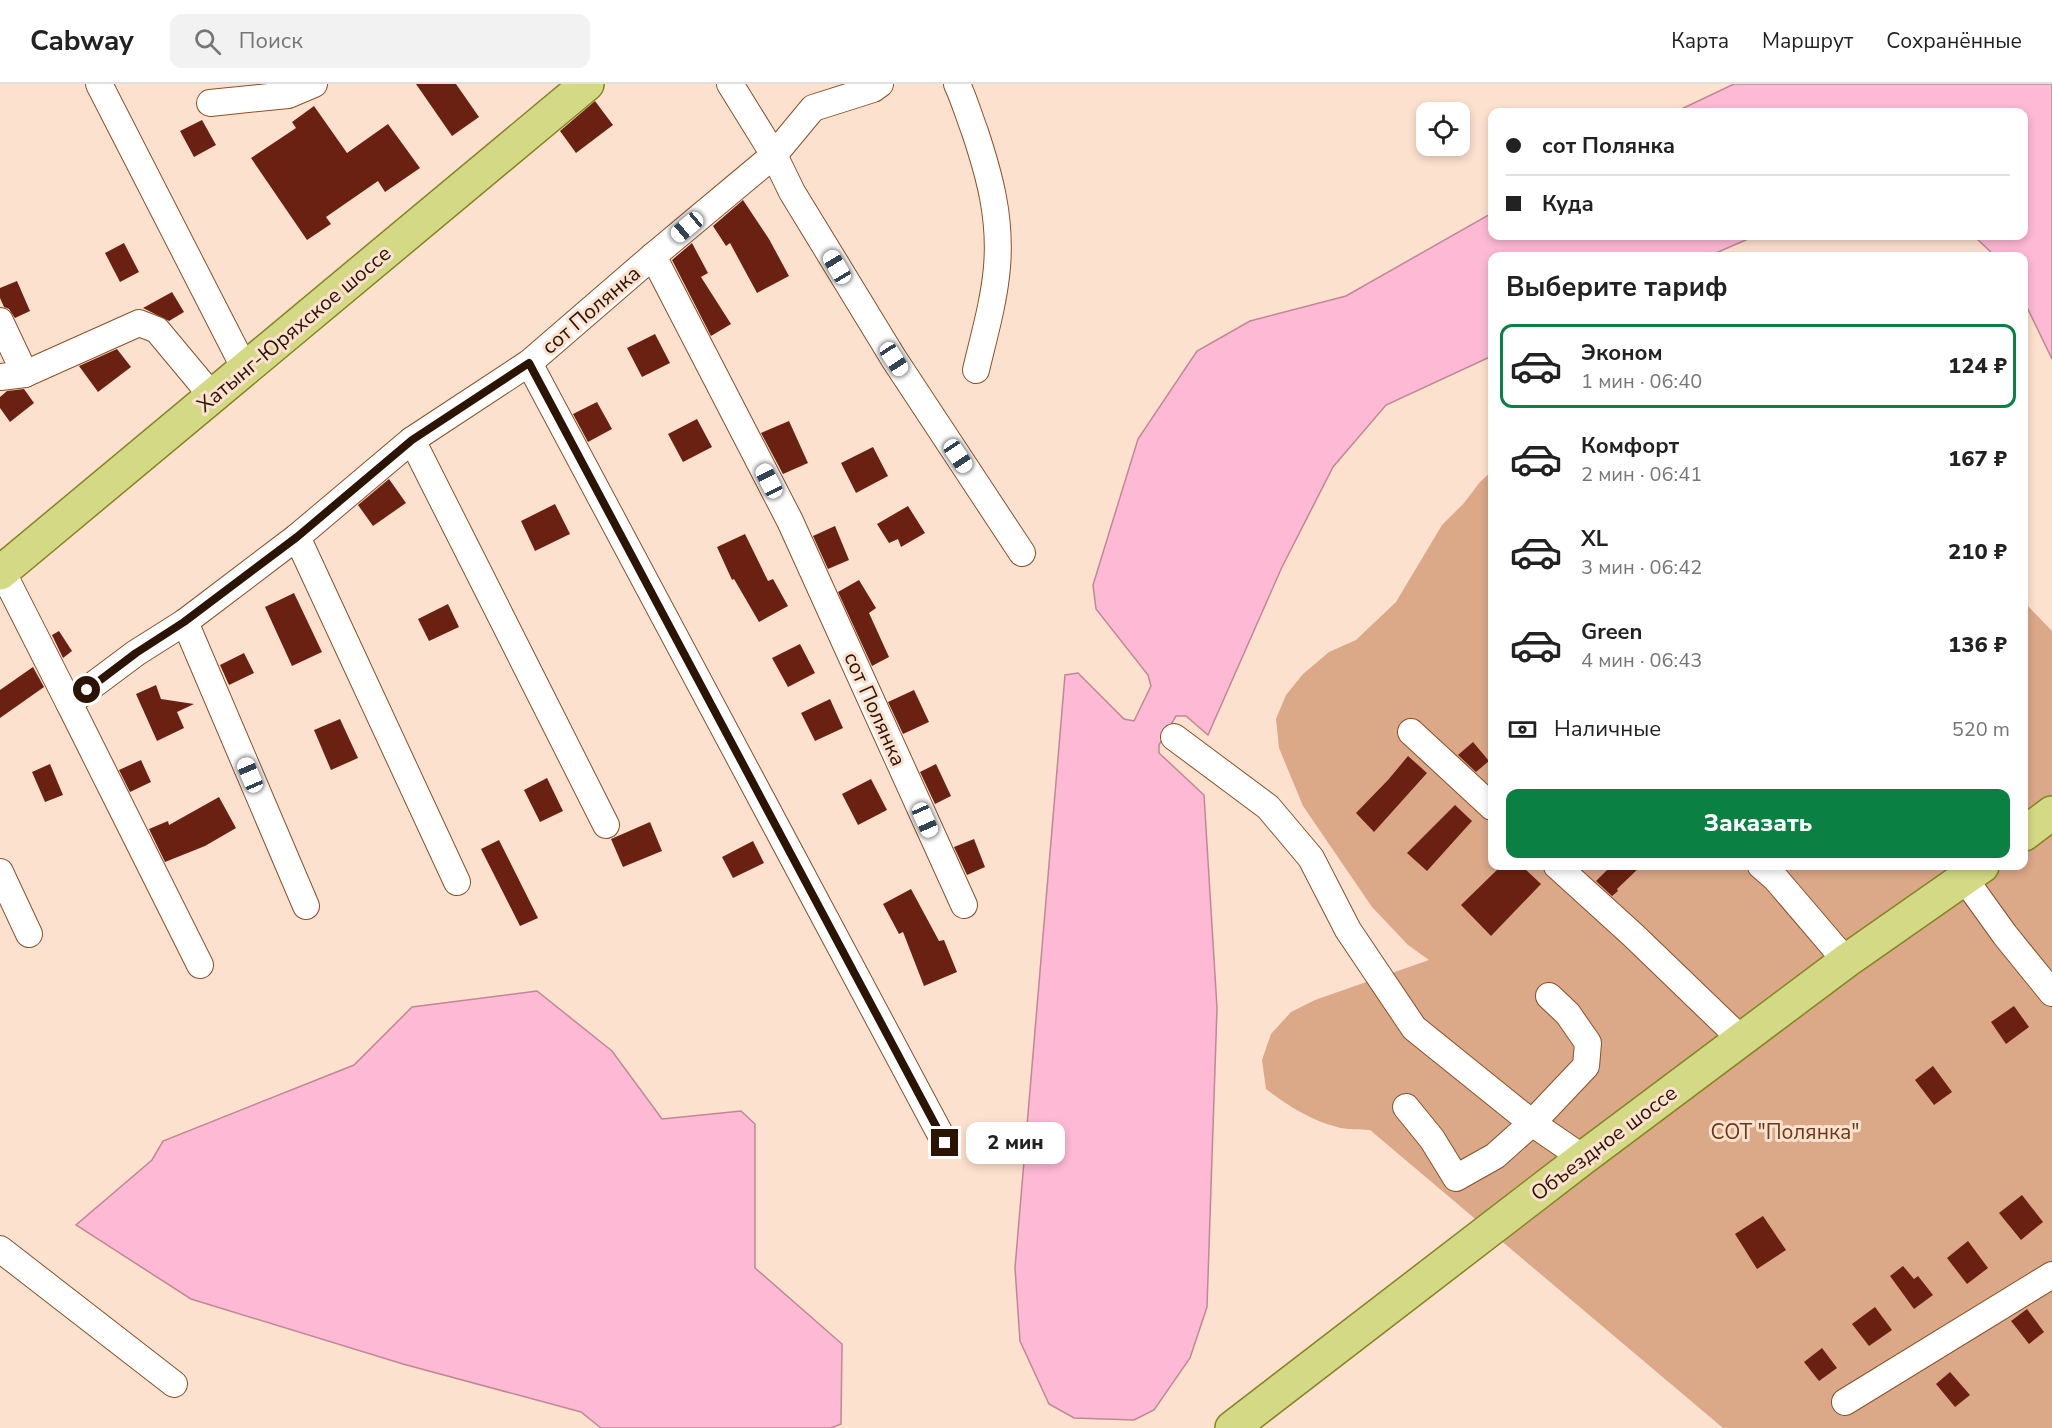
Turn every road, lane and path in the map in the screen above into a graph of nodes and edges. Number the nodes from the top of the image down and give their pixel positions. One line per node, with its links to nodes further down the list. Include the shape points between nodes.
1 (99, 84): 12 (street)
2 (314, 84): 7 (street, via 288,95)
3 (587, 84): 12 (main road, Хатынг-Юряхское шоссе)
4 (730, 84): 8 (street)
5 (880, 84): 8 (street, сот Полянка, via 813,108)
6 (957, 84): 13 (street, via 994,196 998,234 992,305)
7 (210, 103)
8 (774, 155): 9 (street, сот Полянка); 19 (street, via 792,192 894,359)
9 (653, 256): 11 (street, сот Полянка); 35 (street, сот Полянка, via 790,521)
10 (0, 321): 14 (street)
11 (529, 363): 17 (street, сот Полянка); 44 (street)
12 (245, 369): 16 (main road, Хатынг-Юряхское шоссе)
13 (976, 370)
14 (26, 374): 15 (street); 16 (street, via 139,323 157,330)
15 (0, 377)
16 (212, 396): 20 (main road, Хатынг-Юряхское шоссе)
17 (412, 440): 18 (street, сот Полянка); 27 (street)
18 (297, 537): 21 (street, сот Полянка); 33 (street)
19 (1022, 553)
20 (1, 572): 22 (street)
21 (184, 622): 22 (street, сот Полянка); 34 (street)
22 (69, 703): 38 (street)
23 (1411, 732): 25 (street)
24 (1174, 737): 43 (street, via 1268,807 1311,858 1348,930 1414,1028)
25 (1488, 803)
26 (2052, 813): 28 (main road)
27 (606, 825)
28 (2028, 831)
29 (1561, 870): 41 (street)
30 (1766, 870): 37 (street)
31 (1972, 870): 37 (main road, Объездное шоссе); 39 (street, via 2005,935)
32 (0, 872): 36 (street)
33 (457, 882)
34 (306, 906)
35 (964, 906)
36 (29, 934)
37 (1846, 961): 41 (main road, Объездное шоссе)
38 (200, 965)
39 (2052, 993)
40 (1549, 996): 43 (street, via 1568,1014 1588,1043 1586,1066)
41 (1742, 1040): 45 (main road, Объездное шоссе)
42 (1406, 1107): 43 (street, via 1456,1178 1495,1156)
43 (1532, 1123): 45 (street)
44 (945, 1143)
45 (1583, 1158): 50 (main road, Объездное шоссе)
46 (0, 1249): 48 (street)
47 (2052, 1275): 49 (street)
48 (174, 1384)
49 (1845, 1402)
50 (1232, 1428)

